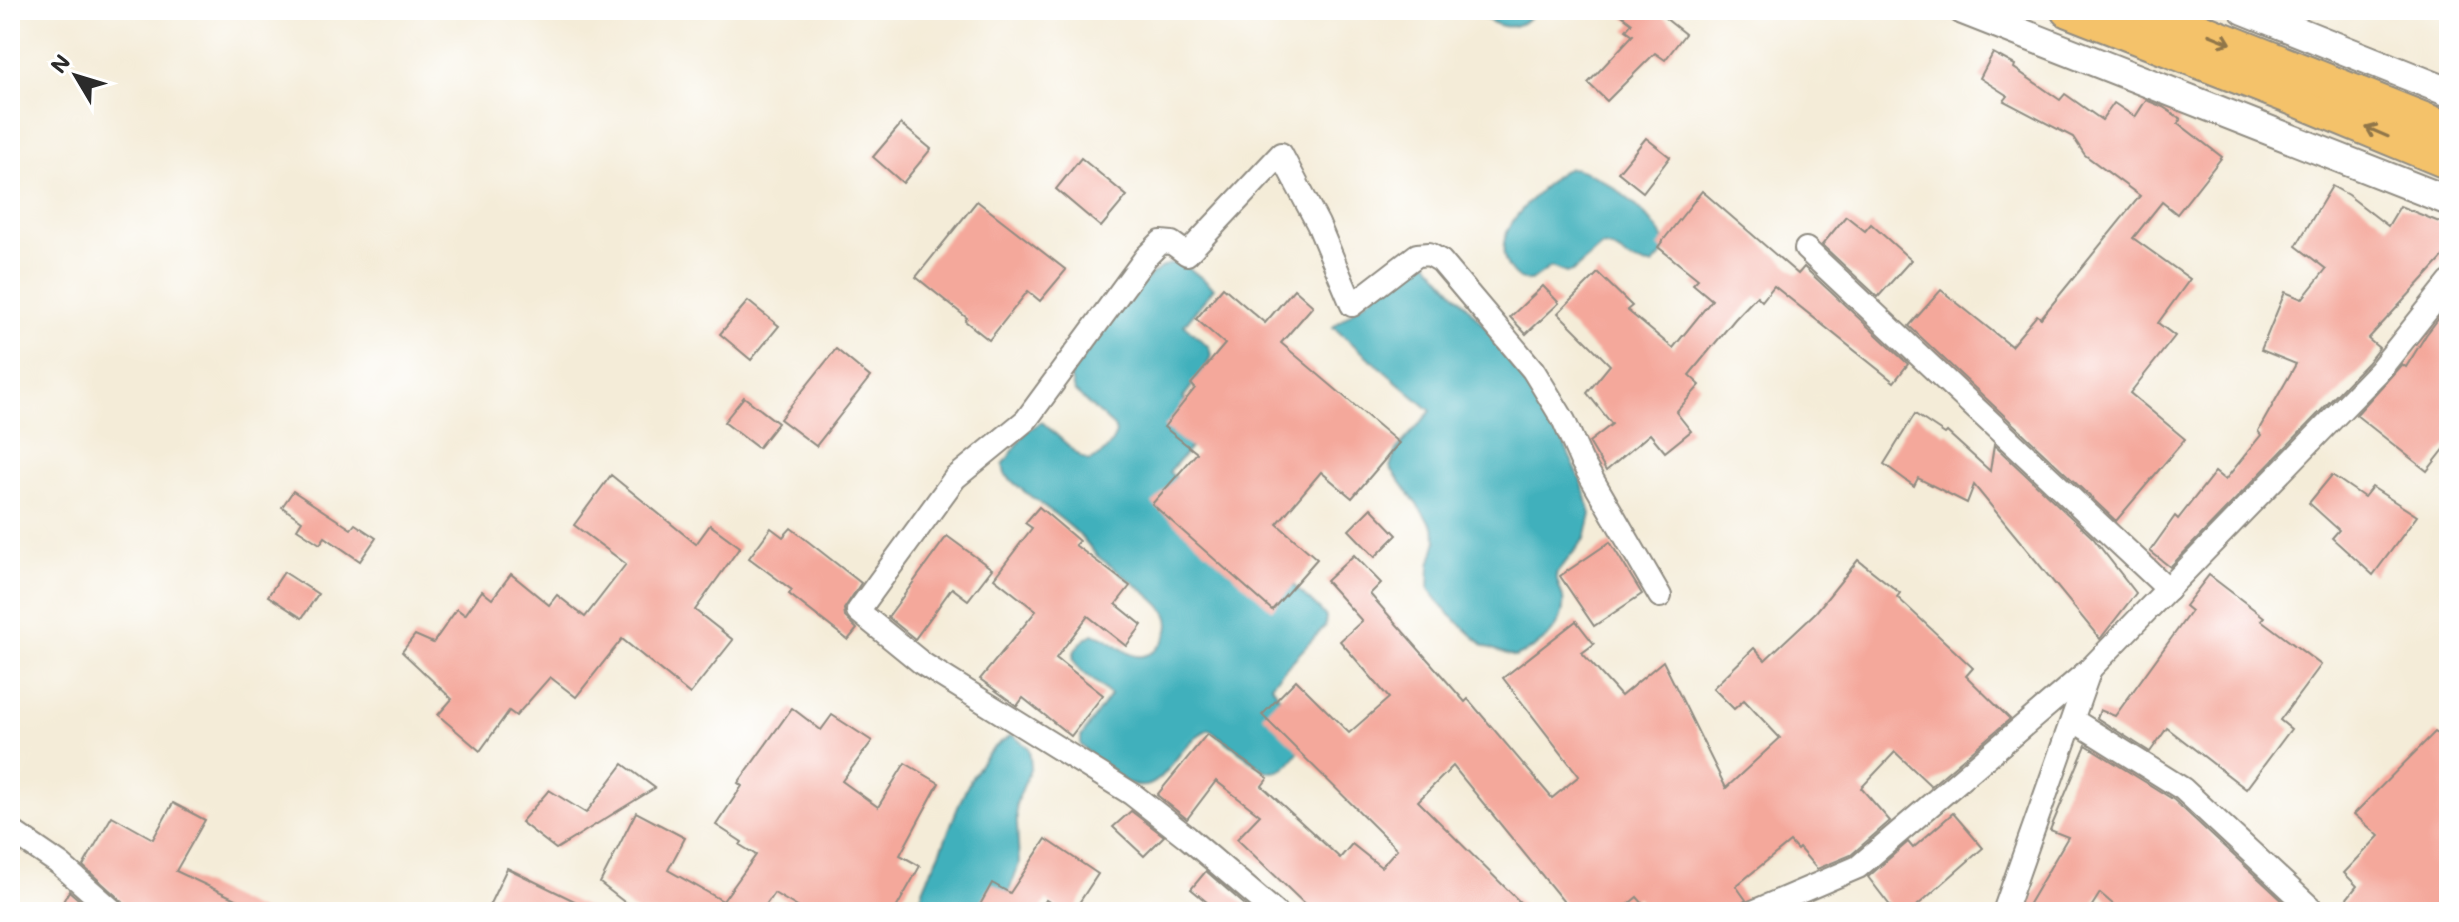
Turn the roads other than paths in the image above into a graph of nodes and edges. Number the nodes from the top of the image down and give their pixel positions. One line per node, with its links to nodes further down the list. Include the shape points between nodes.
1 (1963, 10): 8 (street)
2 (2068, 10): 7 (main road, one-way to 2)
3 (2148, 10): 6 (main road, one-way to 6)
4 (2244, 10): 5 (street)
5 (2449, 92)
6 (2449, 130)
7 (2449, 162)
8 (2449, 201)
9 (1806, 249): 11 (street)
10 (2449, 283): 11 (street, via 2378,372)
11 (2168, 589): 13 (street)
12 (1660, 596): 17 (street, via 1533,370 1441,261 1417,255 1352,305 1281,154 1187,254 1161,242 1026,420 955,478 858,611 923,664 1132,794)
13 (2090, 669): 14 (street); 18 (street, via 1858,867)
14 (2073, 720): 19 (street); 20 (street, via 2183,789)
15 (10, 830): 16 (street, via 61,865)
16 (114, 912)
17 (1275, 912)
18 (1753, 912)
19 (2004, 912)
20 (2315, 912)

